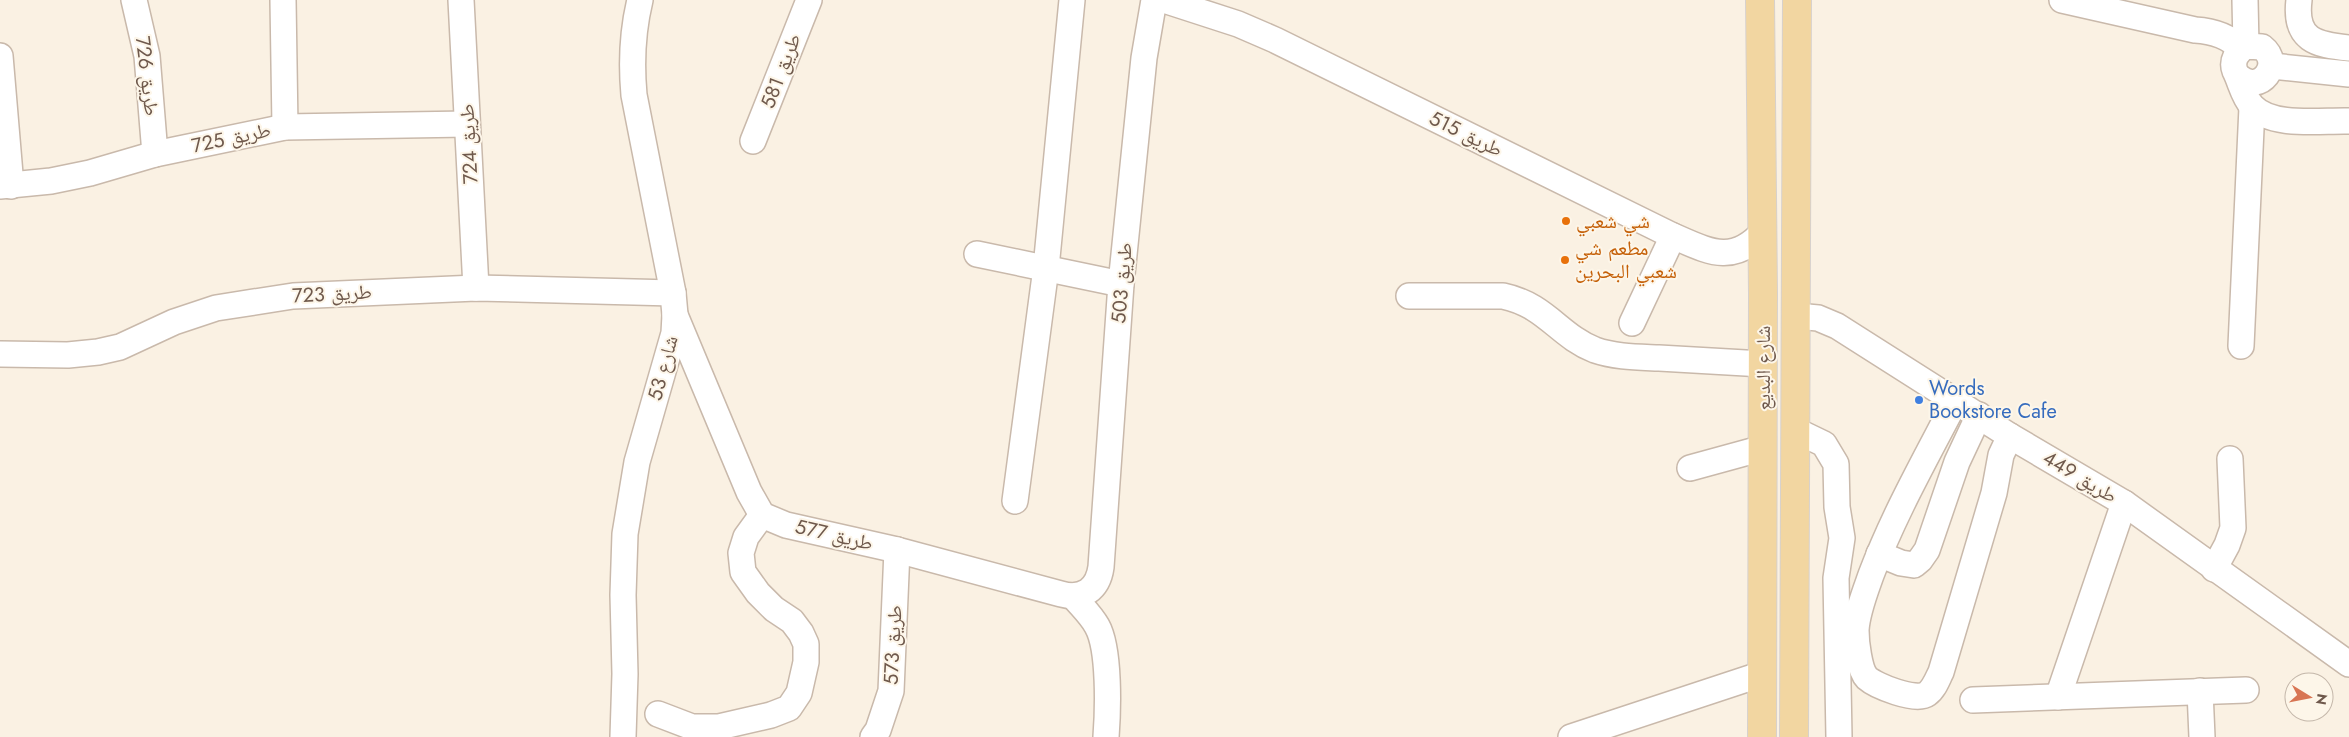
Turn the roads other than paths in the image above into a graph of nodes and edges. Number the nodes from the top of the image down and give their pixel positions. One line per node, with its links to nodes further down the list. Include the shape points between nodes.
1 (134, 0): 26 (street, طريق 726, via 146,56)
2 (283, 0): 24 (street)
3 (461, 0): 23 (street, طريق 724)
4 (640, 0): 35 (street, شارع 53, via 631,48 632,70)
5 (809, 0): 25 (street, طريق 581)
6 (1072, 0): 31 (street)
7 (1154, 0): 32 (street, طريق 503, via 1144,58)
8 (1164, 0): 29 (street, طريق 515, via 1238,24 1275,40)
9 (1760, 0): 28 (main road, شارع البديع)
10 (2062, 0): 14 (street)
11 (2245, 0): 17 (street)
12 (2299, 0): 15 (street, via 2298,18 2310,39 2326,46)
13 (1798, 2): 36 (main road, شارع البديع)
14 (2101, 4): 17 (street, via 2222,36)
15 (2349, 48)
16 (0, 56): 27 (street)
17 (2240, 59): 18 (street, via 2243,80 2255,83); 18 (street, via 2262,47 2270,55); 20 (street, via 2246,98)
18 (2269, 72): 19 (street); 21 (street, via 2271,97)
19 (2349, 74)
20 (2252, 107): 21 (street, via 2277,120); 38 (street)
21 (2291, 120): 22 (street)
22 (2349, 121)
23 (467, 124): 24 (street, طريق 725); 33 (street, طريق 724)
24 (285, 127): 26 (street, طريق 725)
25 (753, 141)
26 (155, 154): 27 (street, طريق 725, via 90,173)
27 (6, 186)
28 (1762, 232): 29 (street, طريق 515, via 1738,251 1719,254); 40 (main road, شارع البديع)
29 (1673, 236): 37 (street)
30 (977, 254): 31 (street)
31 (1046, 268): 32 (street); 48 (street)
32 (1121, 284): 54 (street, طريق 503, via 1101,567 1095,585 1088,592)
33 (476, 288): 35 (street, طريق 723); 39 (street, طريق 723, via 293,296 216,308 174,322 120,347 98,352)
34 (1409, 296): 40 (street, via 1503,296 1517,299 1542,312 1584,345 1605,353)
35 (674, 304): 50 (street, via 749,492); 62 (street, شارع 53, via 669,351 637,462 625,534)
36 (1797, 316): 41 (street, طريق 449, via 1818,318 1837,326); 43 (main road, شارع البديع)
37 (1632, 323)
38 (2241, 346)
39 (0, 354)
40 (1763, 364): 45 (main road, شارع البديع)
41 (1956, 400): 42 (street, طريق 449); 52 (street)
42 (1978, 415): 44 (street, طريق 449); 52 (street, via 1957,462 1927,550 1920,560 1914,564 1901,563)
43 (1797, 431): 67 (main road, شارع البديع); 68 (street, via 1824,444 1836,464 1842,538 1836,578)
44 (2010, 436): 49 (street, طريق 449); 52 (street, via 2001,455 1994,493 1941,672 1926,696 1915,697 1878,685 1865,677 1858,656 1856,630)
45 (1763, 448): 47 (street); 56 (main road, شارع البديع)
46 (2230, 459): 53 (street, via 2234,513 2219,534)
47 (1690, 468)
48 (1015, 502)
49 (2124, 503): 53 (street, طريق 449); 59 (street)
50 (762, 515): 51 (street, طريق 577, via 786,525); 61 (street, via 746,537 741,553 743,572 758,593 792,622 806,644 806,662 799,693 789,708 719,727 692,727)
51 (897, 550): 54 (street, طريق 577); 63 (street, طريق 573, via 891,692)
52 (1879, 554)
53 (2214, 569): 55 (street, طريق 449)
54 (1073, 596): 64 (street, via 1098,628 1104,653 1108,715)
55 (2349, 664)
56 (1762, 674): 65 (street); 66 (main road, شارع البديع)
57 (2246, 690): 58 (street)
58 (2200, 691): 59 (street); 69 (street)
59 (2058, 697): 60 (street)
60 (1973, 700)
61 (658, 714)
62 (623, 737)
63 (873, 737)
64 (1106, 737)
65 (1571, 737)
66 (1762, 737)
67 (1794, 737)
68 (1839, 737)
69 (2202, 737)

